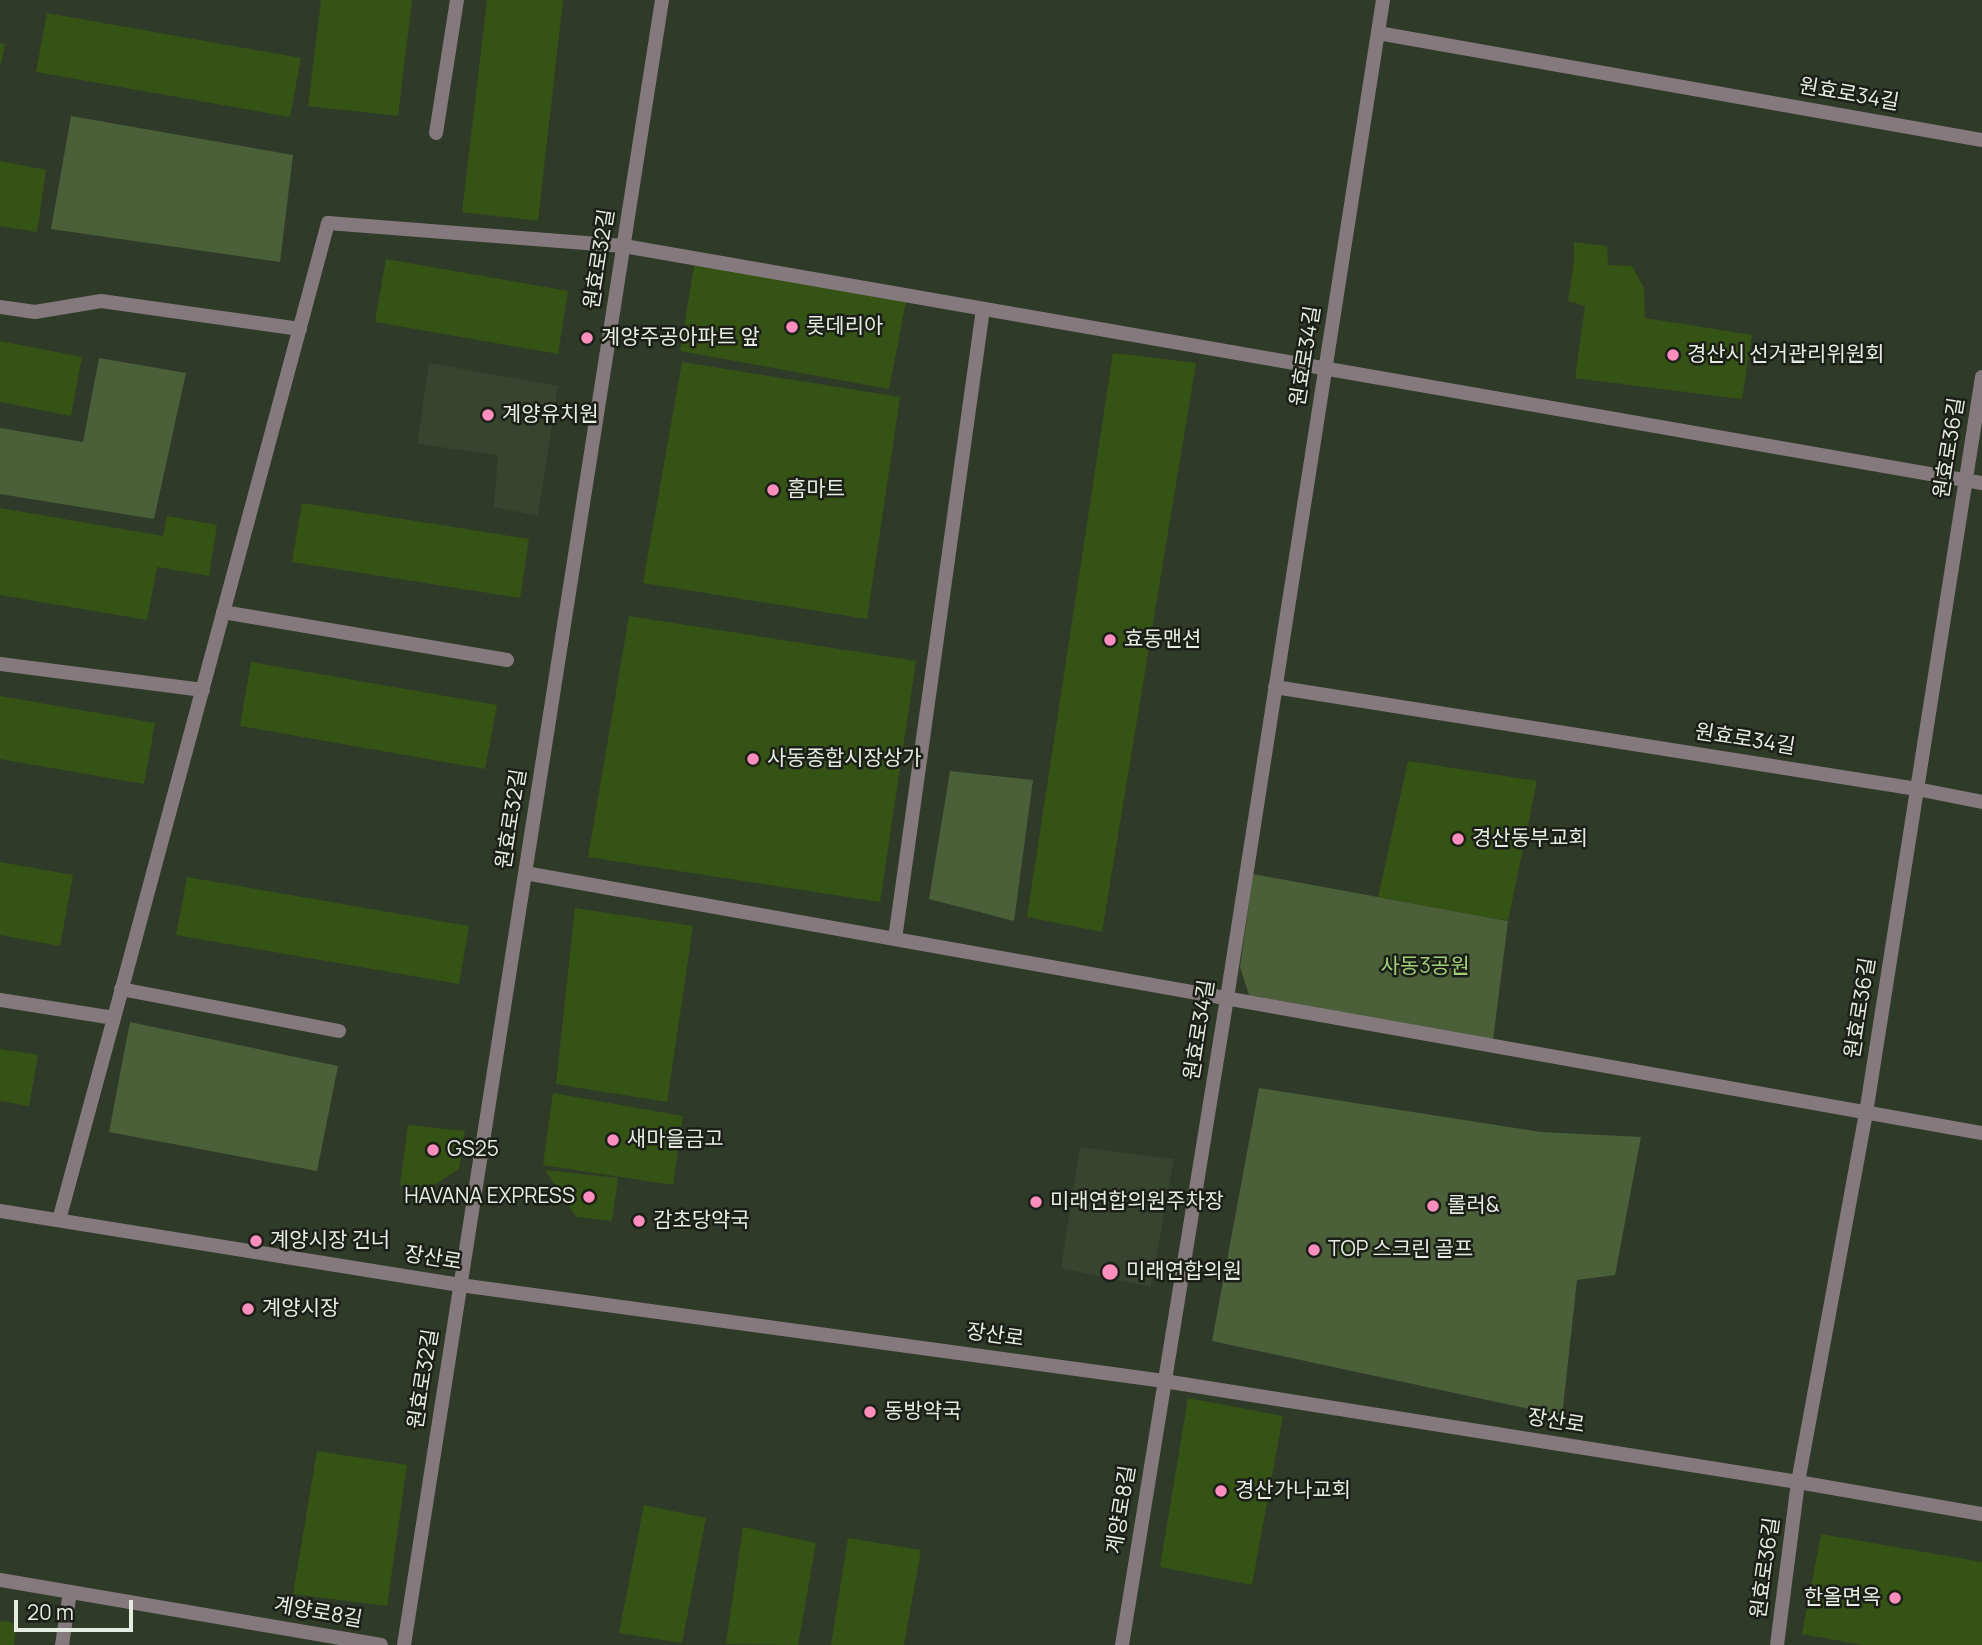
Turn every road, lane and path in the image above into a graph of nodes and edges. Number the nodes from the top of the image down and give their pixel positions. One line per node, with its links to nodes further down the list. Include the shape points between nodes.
1 (457, 0): 5 (street)
2 (662, 0): 7 (street, 원효로32길)
3 (1383, 0): 4 (street, 원효로34길)
4 (1378, 33): 6 (street, 원효로34길); 11 (street, 원효로34길)
5 (436, 133)
6 (1982, 140)
7 (624, 246): 9 (street); 10 (street, via 328,223); 22 (street, 원효로32길)
8 (0, 307): 10 (street, via 35,312 101,301)
9 (983, 309): 11 (street); 23 (street)
10 (300, 329): 15 (street)
11 (1325, 368): 13 (street); 18 (street, 원효로34길)
12 (1982, 377): 13 (street, 원효로36길)
13 (1966, 480): 14 (street); 20 (street, 원효로36길)
14 (1982, 483)
15 (223, 612): 16 (street); 19 (street)
16 (507, 660)
17 (0, 664): 19 (street)
18 (1275, 687): 20 (street, 원효로34길); 25 (street, 원효로34길)
19 (202, 690): 24 (street)
20 (1917, 789): 21 (street, 원효로34길); 29 (street, 원효로36길)
21 (1982, 802)
22 (525, 873): 23 (street); 33 (street, 원효로32길)
23 (895, 939): 25 (street)
24 (121, 989): 27 (street); 28 (street)
25 (1227, 998): 29 (street); 34 (street, 원효로34길)
26 (0, 1000): 27 (street)
27 (114, 1018): 32 (street)
28 (339, 1031)
29 (1866, 1113): 30 (street); 35 (street, 원효로36길)
30 (1982, 1133)
31 (0, 1211): 32 (street, 장산로)
32 (59, 1220): 33 (street, 장산로)
33 (460, 1285): 34 (street, 장산로); 41 (street, 원효로32길)
34 (1164, 1381): 35 (street, 장산로); 42 (street, 계양로8길)
35 (1798, 1482): 36 (street, 장산로); 43 (street, 원효로36길)
36 (1982, 1514)
37 (0, 1580): 38 (street, 계양로8길)
38 (70, 1592): 39 (street); 40 (street, 계양로8길)
39 (62, 1645)
40 (381, 1645)
41 (404, 1645)
42 (1122, 1645)
43 (1777, 1645)

